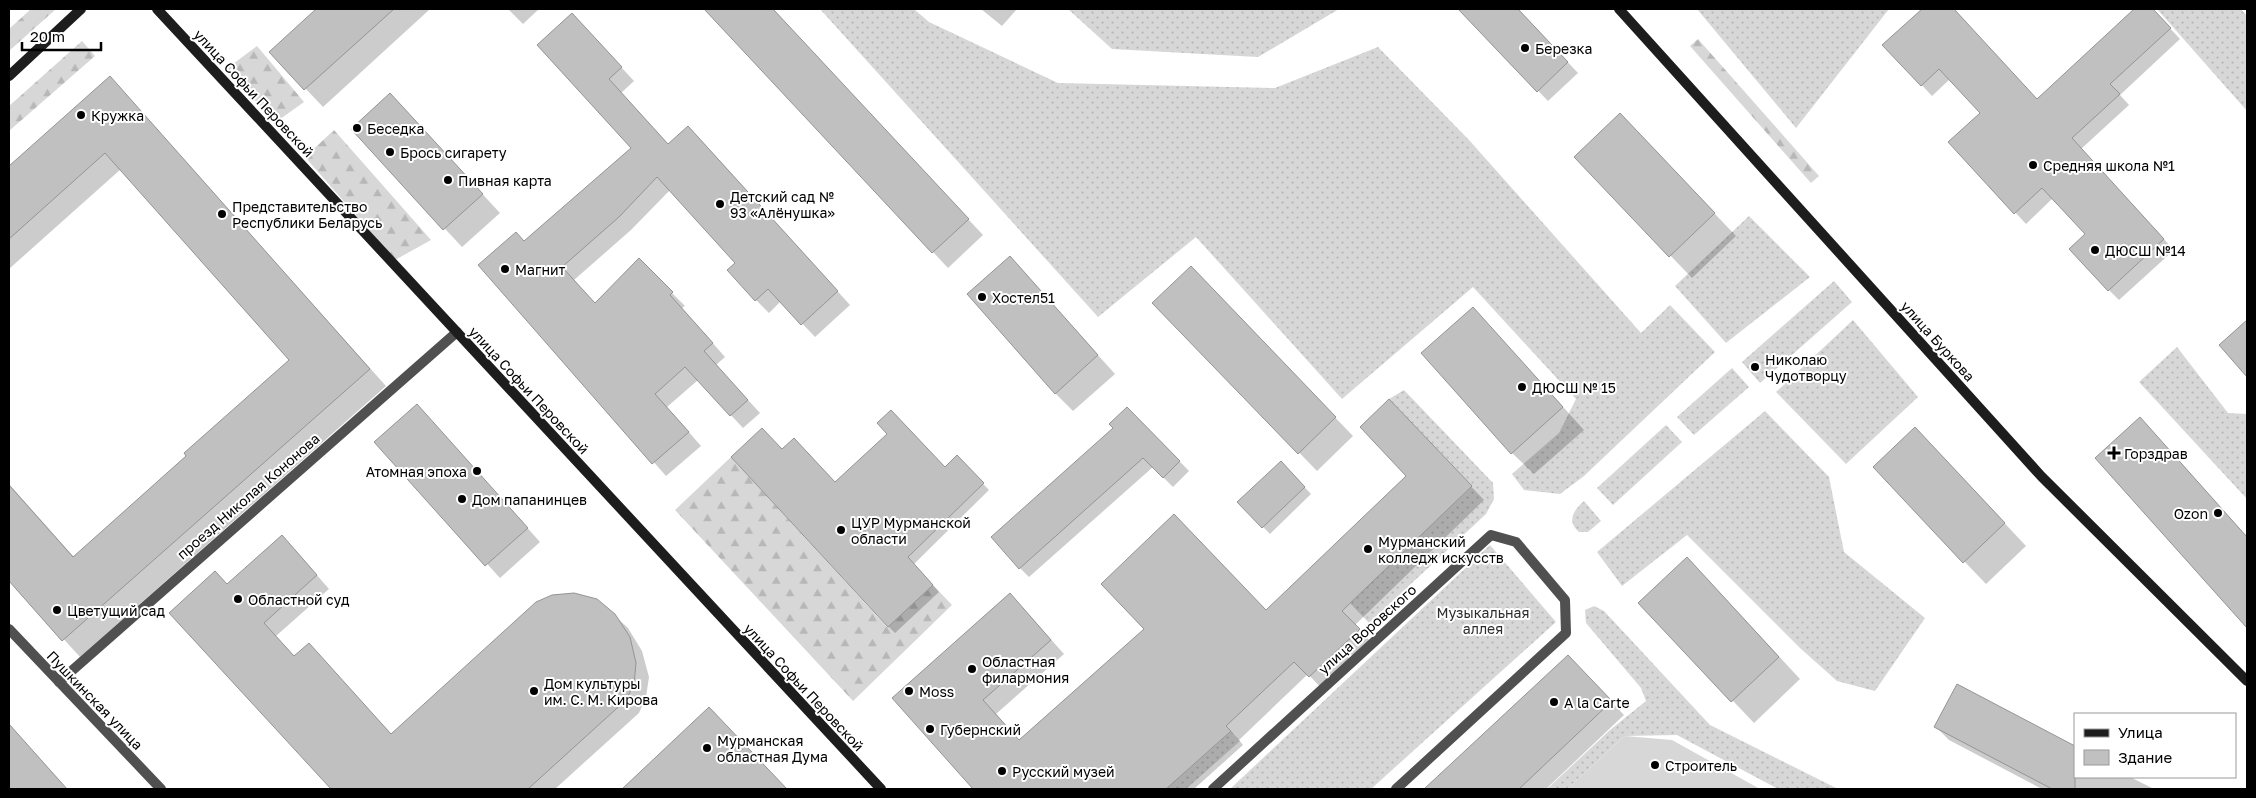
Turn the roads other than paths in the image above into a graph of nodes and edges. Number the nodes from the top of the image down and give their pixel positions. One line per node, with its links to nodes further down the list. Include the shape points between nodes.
1 (81, 9): 4 (street)
2 (157, 9): 5 (street, улица Софьи Перовской)
3 (1619, 9): 7 (street, улица Буркова, via 2042,476)
4 (9, 76)
5 (457, 332): 8 (street, проезд Николая Кононова); 10 (street, улица Софьи Перовской)
6 (9, 629): 8 (street, Пушкинская улица)
7 (2247, 681)
8 (59, 682): 9 (street, Пушкинская улица)
9 (160, 789)
10 (881, 789)
11 (1213, 789): 12 (street, улица Воровского, via 1491,535 1516,542 1565,600 1566,633)
12 (1396, 789)

